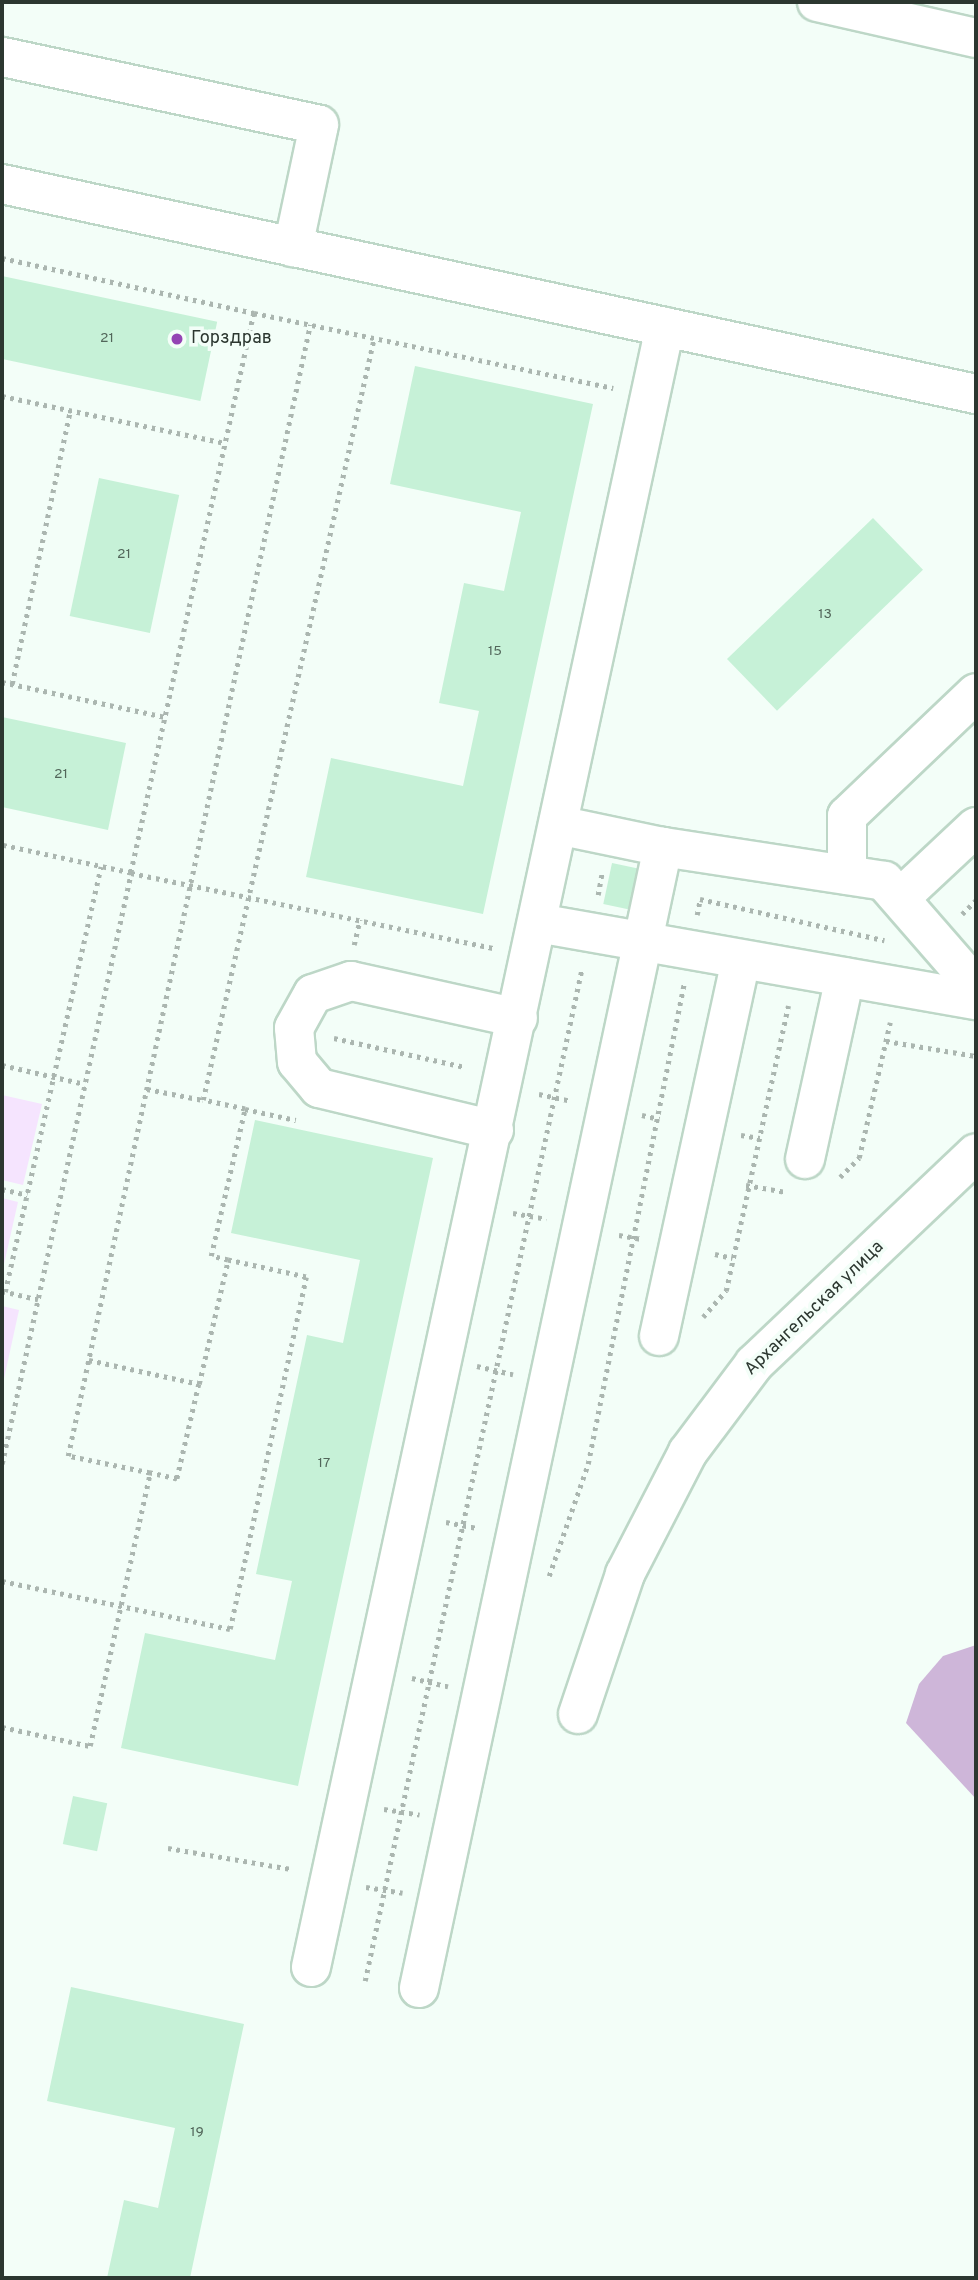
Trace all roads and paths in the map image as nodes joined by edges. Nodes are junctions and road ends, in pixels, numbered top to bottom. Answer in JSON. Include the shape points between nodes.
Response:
{"nodes":[{"id":1,"x":817,"y":2,"type":"edge"},
{"id":2,"x":976,"y":38,"type":"edge"},
{"id":3,"x":4,"y":57,"type":"dead end"},
{"id":4,"x":2,"y":184,"type":"edge"},
{"id":5,"x":293,"y":247,"type":"junction"},
{"id":6,"x":2,"y":258,"type":"edge"},
{"id":7,"x":310,"y":325,"type":"dead end"},
{"id":8,"x":665,"y":327,"type":"junction"},
{"id":9,"x":374,"y":338,"type":"dead end"},
{"id":10,"x":976,"y":394,"type":"edge"},
{"id":11,"x":2,"y":396,"type":"edge"},
{"id":12,"x":70,"y":411,"type":"junction"},
{"id":13,"x":225,"y":443,"type":"junction"},
{"id":14,"x":2,"y":682,"type":"edge"},
{"id":15,"x":12,"y":684,"type":"junction"},
{"id":16,"x":976,"y":693,"type":"edge"},
{"id":17,"x":165,"y":717,"type":"junction"},
{"id":18,"x":558,"y":825,"type":"junction"},
{"id":19,"x":976,"y":827,"type":"edge"},
{"id":20,"x":610,"y":836,"type":"junction"},
{"id":21,"x":2,"y":845,"type":"edge"},
{"id":22,"x":663,"y":847,"type":"junction"},
{"id":23,"x":102,"y":867,"type":"junction"},
{"id":24,"x":131,"y":873,"type":"junction"},
{"id":25,"x":847,"y":875,"type":"junction"},
{"id":26,"x":190,"y":886,"type":"junction"},
{"id":27,"x":248,"y":898,"type":"junction"},
{"id":28,"x":700,"y":898,"type":"dead end"},
{"id":29,"x":900,"y":898,"type":"junction"},
{"id":30,"x":538,"y":923,"type":"junction"},
{"id":31,"x":590,"y":934,"type":"junction"},
{"id":32,"x":642,"y":944,"type":"junction"},
{"id":33,"x":490,"y":947,"type":"dead end"},
{"id":34,"x":690,"y":952,"type":"junction"},
{"id":35,"x":741,"y":960,"type":"junction"},
{"id":36,"x":795,"y":969,"type":"junction"},
{"id":37,"x":845,"y":977,"type":"junction"},
{"id":38,"x":975,"y":986,"type":"edge"},
{"id":39,"x":518,"y":1018,"type":"junction"},
{"id":40,"x":334,"y":1038,"type":"dead end"},
{"id":41,"x":886,"y":1041,"type":"dead end"},
{"id":42,"x":976,"y":1056,"type":"edge"},
{"id":43,"x":2,"y":1065,"type":"edge"},
{"id":44,"x":465,"y":1067,"type":"dead end"},
{"id":45,"x":54,"y":1077,"type":"junction"},
{"id":46,"x":85,"y":1084,"type":"junction"},
{"id":47,"x":147,"y":1089,"type":"junction"},
{"id":48,"x":203,"y":1100,"type":"junction"},
{"id":49,"x":494,"y":1130,"type":"junction"},
{"id":50,"x":976,"y":1153,"type":"edge"},
{"id":51,"x":805,"y":1159,"type":"dead end"},
{"id":52,"x":2,"y":1189,"type":"edge"},
{"id":53,"x":27,"y":1195,"type":"junction"},
{"id":54,"x":228,"y":1260,"type":"junction"},
{"id":55,"x":3,"y":1292,"type":"edge"},
{"id":56,"x":38,"y":1299,"type":"junction"},
{"id":57,"x":614,"y":1327,"type":"junction"},
{"id":58,"x":659,"y":1336,"type":"junction"},
{"id":59,"x":444,"y":1359,"type":"junction"},
{"id":60,"x":89,"y":1360,"type":"junction"},
{"id":61,"x":496,"y":1370,"type":"junction"},
{"id":62,"x":548,"y":1381,"type":"junction"},
{"id":63,"x":199,"y":1384,"type":"junction"},
{"id":64,"x":601,"y":1392,"type":"junction"},
{"id":65,"x":2,"y":1464,"type":"edge"},
{"id":66,"x":150,"y":1473,"type":"junction"},
{"id":67,"x":410,"y":1516,"type":"junction"},
{"id":68,"x":463,"y":1525,"type":"junction"},
{"id":69,"x":516,"y":1535,"type":"junction"},
{"id":70,"x":562,"y":1543,"type":"junction"},
{"id":71,"x":2,"y":1581,"type":"edge"},
{"id":72,"x":544,"y":1588,"type":"dead end"},
{"id":73,"x":121,"y":1606,"type":"junction"},
{"id":74,"x":376,"y":1670,"type":"junction"},
{"id":75,"x":429,"y":1682,"type":"junction"},
{"id":76,"x":482,"y":1694,"type":"junction"},
{"id":77,"x":578,"y":1714,"type":"dead end"},
{"id":78,"x":2,"y":1727,"type":"edge"},
{"id":79,"x":347,"y":1803,"type":"junction"},
{"id":80,"x":401,"y":1812,"type":"junction"},
{"id":81,"x":454,"y":1821,"type":"junction"},
{"id":82,"x":290,"y":1873,"type":"dead end"},
{"id":83,"x":330,"y":1880,"type":"junction"},
{"id":84,"x":385,"y":1890,"type":"junction"},
{"id":85,"x":438,"y":1899,"type":"junction"},
{"id":86,"x":311,"y":1967,"type":"dead end"},
{"id":87,"x":365,"y":1980,"type":"dead end"},
{"id":88,"x":419,"y":1988,"type":"dead end"}],
"edges":[{"from":1,"to":2,"type":"street"},
{"from":3,"to":5,"type":"street","via":[[319,125]]},
{"from":4,"to":5,"type":"street"},
{"from":5,"to":8,"type":"street"},
{"from":6,"to":13,"type":"path","via":[[254,313]]},
{"from":7,"to":26,"type":"path"},
{"from":8,"to":10,"type":"street"},
{"from":8,"to":18,"type":"street"},
{"from":9,"to":27,"type":"path"},
{"from":11,"to":12,"type":"path"},
{"from":12,"to":13,"type":"path"},
{"from":12,"to":15,"type":"path"},
{"from":13,"to":17,"type":"path"},
{"from":14,"to":15,"type":"path"},
{"from":15,"to":17,"type":"path"},
{"from":16,"to":25,"type":"street","via":[[847,816]]},
{"from":17,"to":24,"type":"path"},
{"from":18,"to":20,"type":"street"},
{"from":18,"to":30,"type":"street"},
{"from":19,"to":29,"type":"street"},
{"from":20,"to":22,"type":"street"},
{"from":20,"to":31,"type":"path"},
{"from":21,"to":23,"type":"path"},
{"from":22,"to":25,"type":"street"},
{"from":22,"to":32,"type":"street"},
{"from":23,"to":24,"type":"path"},
{"from":23,"to":45,"type":"path"},
{"from":24,"to":26,"type":"path"},
{"from":24,"to":46,"type":"path"},
{"from":25,"to":29,"type":"street","via":[[884,881]]},
{"from":26,"to":27,"type":"path"},
{"from":26,"to":47,"type":"path"},
{"from":27,"to":33,"type":"path"},
{"from":27,"to":48,"type":"path"},
{"from":28,"to":34,"type":"path"},
{"from":29,"to":38,"type":"street"},
{"from":30,"to":31,"type":"street"},
{"from":30,"to":39,"type":"street"},
{"from":31,"to":32,"type":"street"},
{"from":31,"to":61,"type":"path"},
{"from":32,"to":34,"type":"street"},
{"from":32,"to":62,"type":"street"},
{"from":34,"to":35,"type":"street"},
{"from":34,"to":57,"type":"path"},
{"from":35,"to":36,"type":"street"},
{"from":35,"to":58,"type":"street"},
{"from":36,"to":37,"type":"street"},
{"from":36,"to":58,"type":"path","via":[[726,1291],[678,1339]]},
{"from":37,"to":38,"type":"street"},
{"from":37,"to":51,"type":"street"},
{"from":39,"to":49,"type":"street"},
{"from":39,"to":49,"type":"street","via":[[351,981],[313,994],[293,1028],[297,1062],[319,1088]]},
{"from":40,"to":44,"type":"path"},
{"from":41,"to":42,"type":"path"},
{"from":43,"to":45,"type":"path"},
{"from":45,"to":46,"type":"path"},
{"from":45,"to":53,"type":"path"},
{"from":46,"to":56,"type":"path"},
{"from":47,"to":48,"type":"path"},
{"from":47,"to":60,"type":"path"},
{"from":48,"to":54,"type":"path","via":[[245,1109],[211,1256]]},
{"from":49,"to":59,"type":"street"},
{"from":50,"to":77,"type":"street","name":"Архангельская улица","via":[[754,1364],[688,1451],[625,1574]]},
{"from":52,"to":53,"type":"path"},
{"from":53,"to":55,"type":"path"},
{"from":54,"to":63,"type":"path"},
{"from":54,"to":73,"type":"path","via":[[306,1277],[230,1629]]},
{"from":55,"to":56,"type":"path"},
{"from":56,"to":65,"type":"path"},
{"from":57,"to":58,"type":"path"},
{"from":57,"to":64,"type":"path"},
{"from":59,"to":61,"type":"path"},
{"from":59,"to":67,"type":"street"},
{"from":60,"to":63,"type":"path"},
{"from":60,"to":66,"type":"path","via":[[68,1456]]},
{"from":61,"to":62,"type":"path"},
{"from":61,"to":68,"type":"path"},
{"from":62,"to":64,"type":"path"},
{"from":62,"to":69,"type":"street"},
{"from":63,"to":66,"type":"path","via":[[177,1479]]},
{"from":64,"to":70,"type":"path","via":[[588,1464]]},
{"from":66,"to":73,"type":"path"},
{"from":67,"to":68,"type":"path"},
{"from":67,"to":74,"type":"street"},
{"from":68,"to":69,"type":"path"},
{"from":68,"to":75,"type":"path"},
{"from":69,"to":70,"type":"path"},
{"from":69,"to":76,"type":"street"},
{"from":70,"to":72,"type":"path"},
{"from":71,"to":73,"type":"path"},
{"from":73,"to":78,"type":"path","via":[[90,1746]]},
{"from":74,"to":75,"type":"path"},
{"from":74,"to":79,"type":"street"},
{"from":75,"to":76,"type":"path"},
{"from":75,"to":80,"type":"path"},
{"from":76,"to":81,"type":"street"},
{"from":79,"to":80,"type":"path"},
{"from":79,"to":83,"type":"street"},
{"from":80,"to":81,"type":"path"},
{"from":80,"to":84,"type":"path"},
{"from":81,"to":85,"type":"street"},
{"from":82,"to":83,"type":"path"},
{"from":83,"to":84,"type":"path"},
{"from":83,"to":86,"type":"street"},
{"from":84,"to":85,"type":"path"},
{"from":84,"to":87,"type":"path"},
{"from":85,"to":88,"type":"street"}]}
